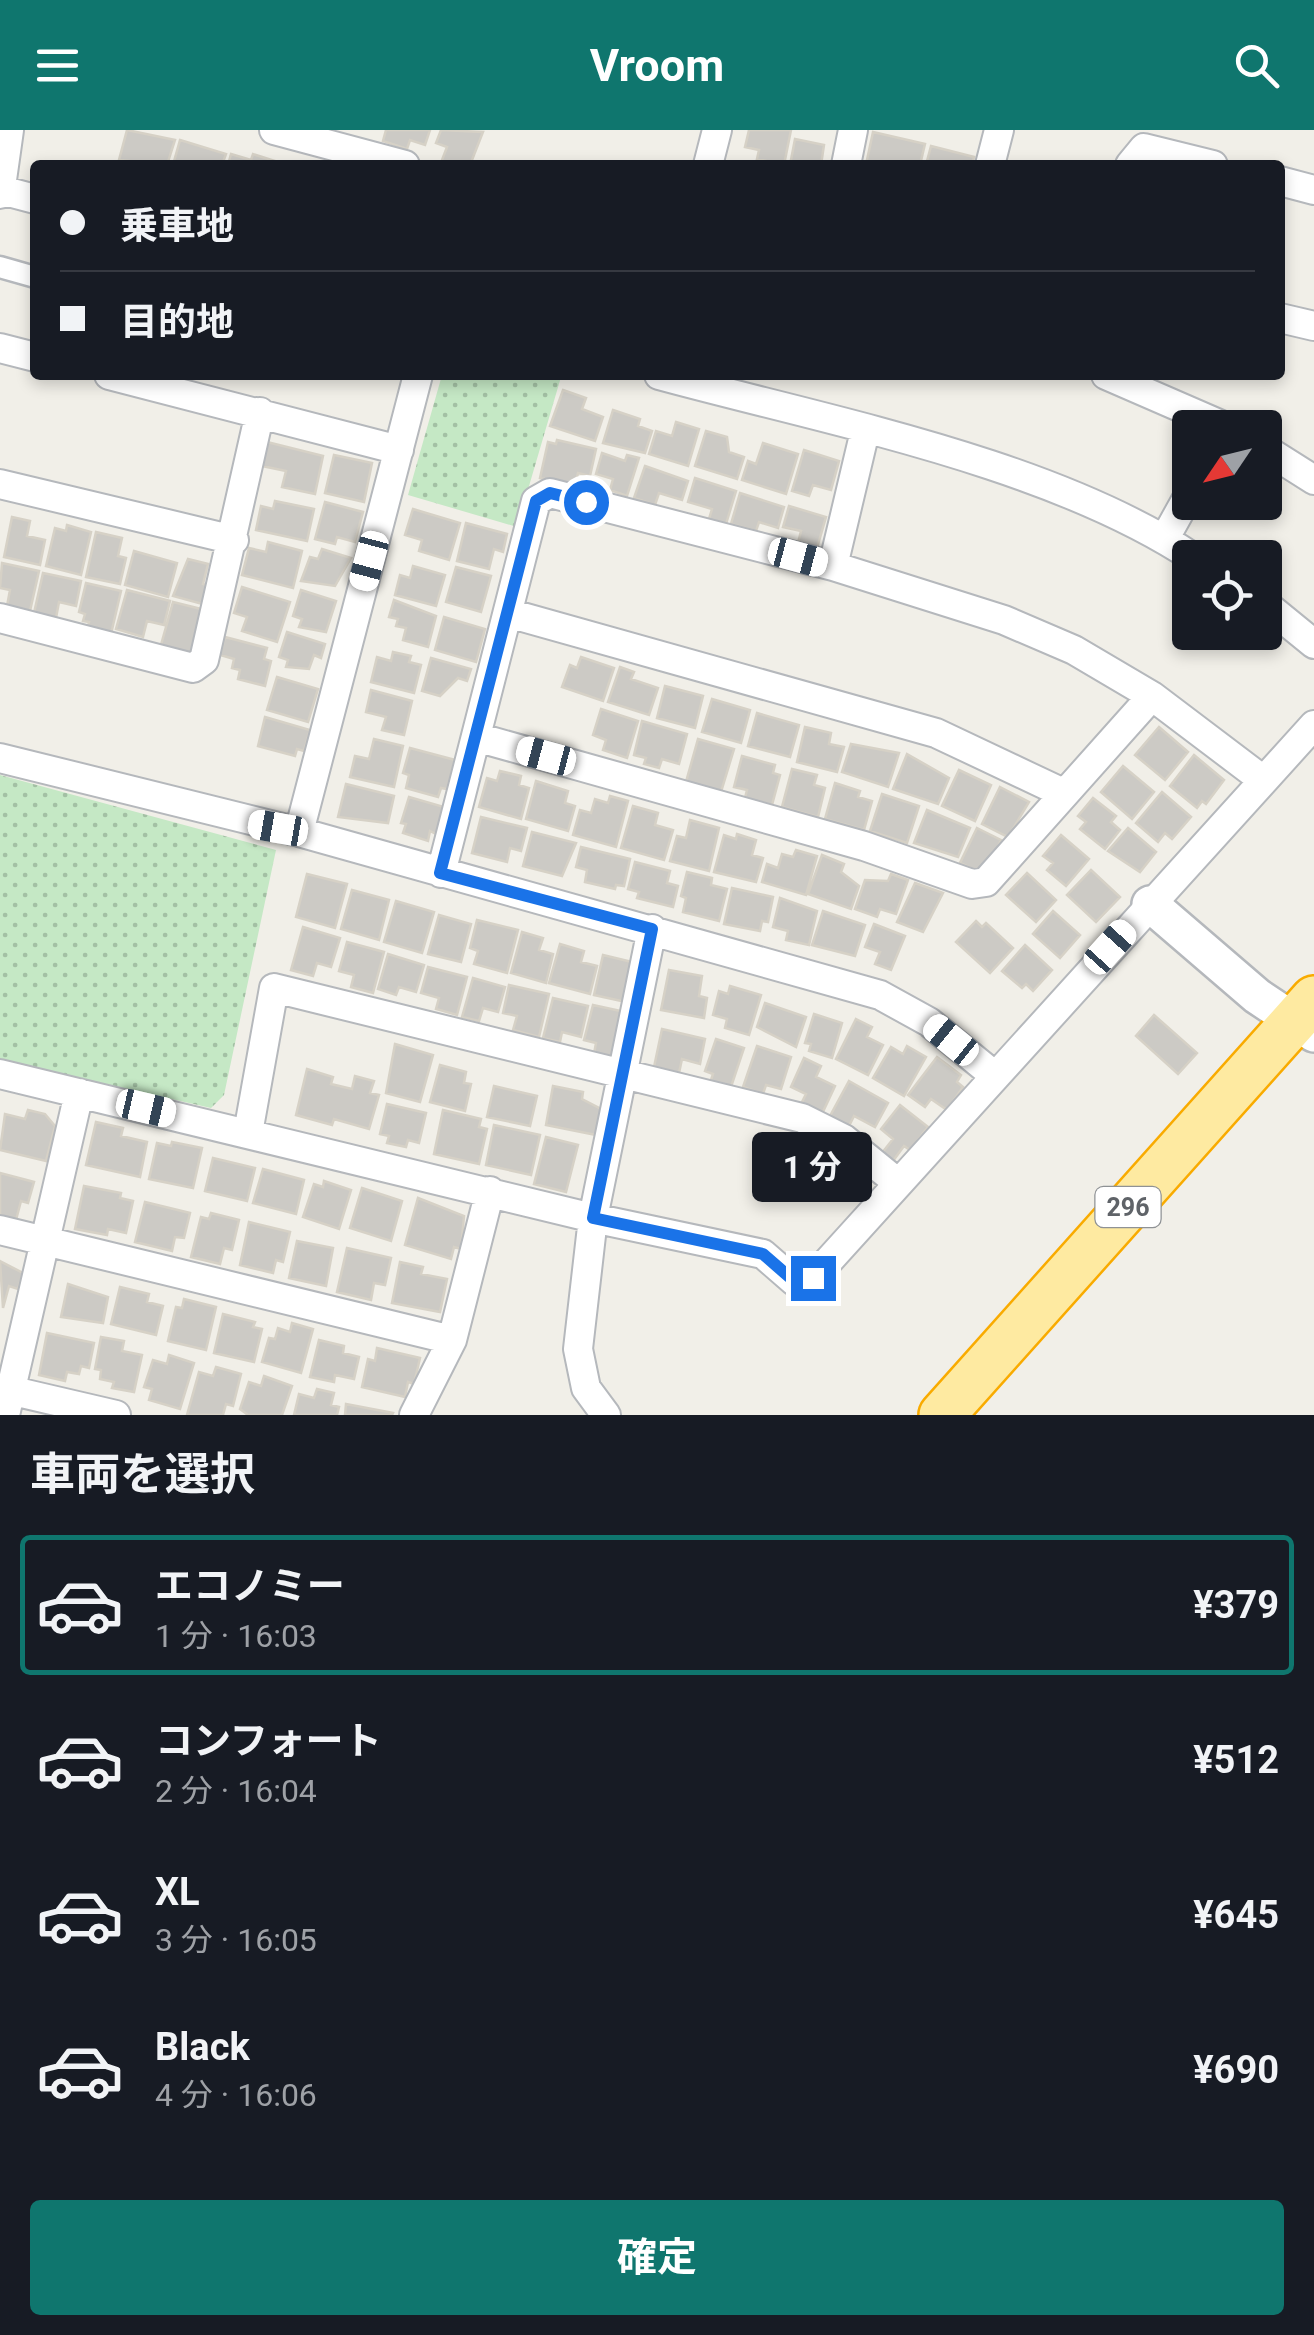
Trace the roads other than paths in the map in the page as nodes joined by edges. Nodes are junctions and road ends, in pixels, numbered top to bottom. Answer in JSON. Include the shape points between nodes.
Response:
{"nodes":[{"id":1,"x":9,"y":130,"type":"edge"},
{"id":2,"x":274,"y":130,"type":"edge"},
{"id":3,"x":717,"y":130,"type":"edge"},
{"id":4,"x":853,"y":130,"type":"edge"},
{"id":5,"x":999,"y":130,"type":"edge"},
{"id":6,"x":336,"y":156,"type":"edge"},
{"id":7,"x":367,"y":160,"type":"edge"},
{"id":8,"x":709,"y":160,"type":"edge"},
{"id":9,"x":847,"y":160,"type":"edge"},
{"id":10,"x":991,"y":160,"type":"edge"},
{"id":11,"x":1134,"y":160,"type":"edge"},
{"id":12,"x":1193,"y":160,"type":"edge"},
{"id":13,"x":1285,"y":182,"type":"edge"},
{"id":14,"x":1314,"y":190,"type":"edge"},
{"id":15,"x":0,"y":192,"type":"edge"},
{"id":16,"x":30,"y":198,"type":"edge"},
{"id":17,"x":0,"y":268,"type":"edge"},
{"id":18,"x":30,"y":275,"type":"edge"},
{"id":19,"x":1285,"y":319,"type":"edge"},
{"id":20,"x":1314,"y":326,"type":"edge"},
{"id":21,"x":0,"y":348,"type":"edge"},
{"id":22,"x":30,"y":356,"type":"edge"},
{"id":23,"x":129,"y":380,"type":"edge"},
{"id":24,"x":414,"y":380,"type":"edge"},
{"id":25,"x":677,"y":380,"type":"edge"},
{"id":26,"x":1118,"y":380,"type":"edge"},
{"id":27,"x":1187,"y":410,"type":"edge"},
{"id":28,"x":260,"y":412,"type":"junction"},
{"id":29,"x":865,"y":431,"type":"junction"},
{"id":30,"x":399,"y":450,"type":"junction"},
{"id":31,"x":1282,"y":460,"type":"edge"},
{"id":32,"x":1314,"y":480,"type":"edge"},
{"id":33,"x":0,"y":484,"type":"edge"},
{"id":34,"x":1175,"y":520,"type":"edge"},
{"id":35,"x":1165,"y":538,"type":"junction"},
{"id":36,"x":234,"y":540,"type":"junction"},
{"id":37,"x":1172,"y":543,"type":"edge"},
{"id":38,"x":833,"y":566,"type":"junction"},
{"id":39,"x":508,"y":612,"type":"junction"},
{"id":40,"x":0,"y":618,"type":"edge"},
{"id":41,"x":1282,"y":618,"type":"edge"},
{"id":42,"x":1314,"y":644,"type":"edge"},
{"id":43,"x":1152,"y":696,"type":"junction"},
{"id":44,"x":1314,"y":726,"type":"edge"},
{"id":45,"x":476,"y":737,"type":"junction"},
{"id":46,"x":0,"y":758,"type":"edge"},
{"id":47,"x":1264,"y":780,"type":"junction"},
{"id":48,"x":1063,"y":794,"type":"junction"},
{"id":49,"x":299,"y":832,"type":"junction"},
{"id":50,"x":440,"y":873,"type":"junction"},
{"id":51,"x":1150,"y":904,"type":"junction"},
{"id":52,"x":652,"y":929,"type":"junction"},
{"id":53,"x":1307,"y":1018,"type":"edge"},
{"id":54,"x":0,"y":1074,"type":"edge"},
{"id":55,"x":622,"y":1076,"type":"junction"},
{"id":56,"x":995,"y":1076,"type":"junction"},
{"id":57,"x":78,"y":1092,"type":"junction"},
{"id":58,"x":248,"y":1132,"type":"junction"},
{"id":59,"x":898,"y":1184,"type":"junction"},
{"id":60,"x":490,"y":1191,"type":"junction"},
{"id":61,"x":593,"y":1218,"type":"junction"},
{"id":62,"x":0,"y":1230,"type":"edge"},
{"id":63,"x":44,"y":1241,"type":"junction"},
{"id":64,"x":452,"y":1340,"type":"junction"},
{"id":65,"x":5,"y":1398,"type":"edge"},
{"id":66,"x":116,"y":1415,"type":"edge"},
{"id":67,"x":414,"y":1415,"type":"edge"},
{"id":68,"x":606,"y":1415,"type":"edge"},
{"id":69,"x":942,"y":1415,"type":"edge"}],
"edges":[{"from":1,"to":15,"type":"street"},
{"from":2,"to":6,"type":"street"},
{"from":3,"to":8,"type":"street"},
{"from":4,"to":9,"type":"street"},
{"from":5,"to":10,"type":"street"},
{"from":6,"to":7,"type":"street"},
{"from":11,"to":12,"type":"street","via":[[1144,148]]},
{"from":13,"to":14,"type":"street"},
{"from":15,"to":16,"type":"street"},
{"from":17,"to":18,"type":"street"},
{"from":19,"to":20,"type":"street"},
{"from":21,"to":22,"type":"street"},
{"from":23,"to":28,"type":"street"},
{"from":24,"to":30,"type":"street"},
{"from":25,"to":29,"type":"street"},
{"from":26,"to":27,"type":"street"},
{"from":28,"to":30,"type":"street"},
{"from":28,"to":36,"type":"street"},
{"from":29,"to":35,"type":"street","via":[[1027,477]]},
{"from":29,"to":38,"type":"street"},
{"from":30,"to":49,"type":"street"},
{"from":31,"to":32,"type":"street"},
{"from":33,"to":36,"type":"street"},
{"from":34,"to":35,"type":"street"},
{"from":35,"to":37,"type":"street"},
{"from":36,"to":40,"type":"street","via":[[204,660],[192,668]]},
{"from":38,"to":39,"type":"street","via":[[550,493],[536,501]]},
{"from":38,"to":43,"type":"street","via":[[1004,620],[1074,650]]},
{"from":39,"to":45,"type":"street"},
{"from":39,"to":48,"type":"street","via":[[936,733]]},
{"from":41,"to":42,"type":"street"},
{"from":43,"to":47,"type":"street"},
{"from":43,"to":48,"type":"street"},
{"from":44,"to":47,"type":"street"},
{"from":45,"to":48,"type":"street","via":[[864,846],[972,884],[986,882]]},
{"from":45,"to":50,"type":"street"},
{"from":46,"to":49,"type":"street"},
{"from":47,"to":51,"type":"street"},
{"from":49,"to":50,"type":"street"},
{"from":50,"to":52,"type":"street"},
{"from":51,"to":53,"type":"street"},
{"from":51,"to":56,"type":"street"},
{"from":52,"to":55,"type":"street"},
{"from":52,"to":56,"type":"street","via":[[880,995],[929,1022]]},
{"from":53,"to":69,"type":"highway","number":"296"},
{"from":54,"to":57,"type":"street"},
{"from":55,"to":58,"type":"street","via":[[274,988]]},
{"from":55,"to":59,"type":"street","via":[[802,1118],[844,1139]]},
{"from":55,"to":61,"type":"street"},
{"from":56,"to":59,"type":"street"},
{"from":57,"to":58,"type":"street"},
{"from":57,"to":63,"type":"street"},
{"from":58,"to":60,"type":"street"},
{"from":59,"to":61,"type":"street","via":[[813,1278],[794,1281],[763,1254]]},
{"from":60,"to":61,"type":"street"},
{"from":60,"to":64,"type":"street"},
{"from":61,"to":68,"type":"street","via":[[580,1372]]},
{"from":62,"to":63,"type":"street"},
{"from":63,"to":64,"type":"street"},
{"from":63,"to":65,"type":"street"},
{"from":64,"to":67,"type":"street"},
{"from":65,"to":66,"type":"street"}]}
